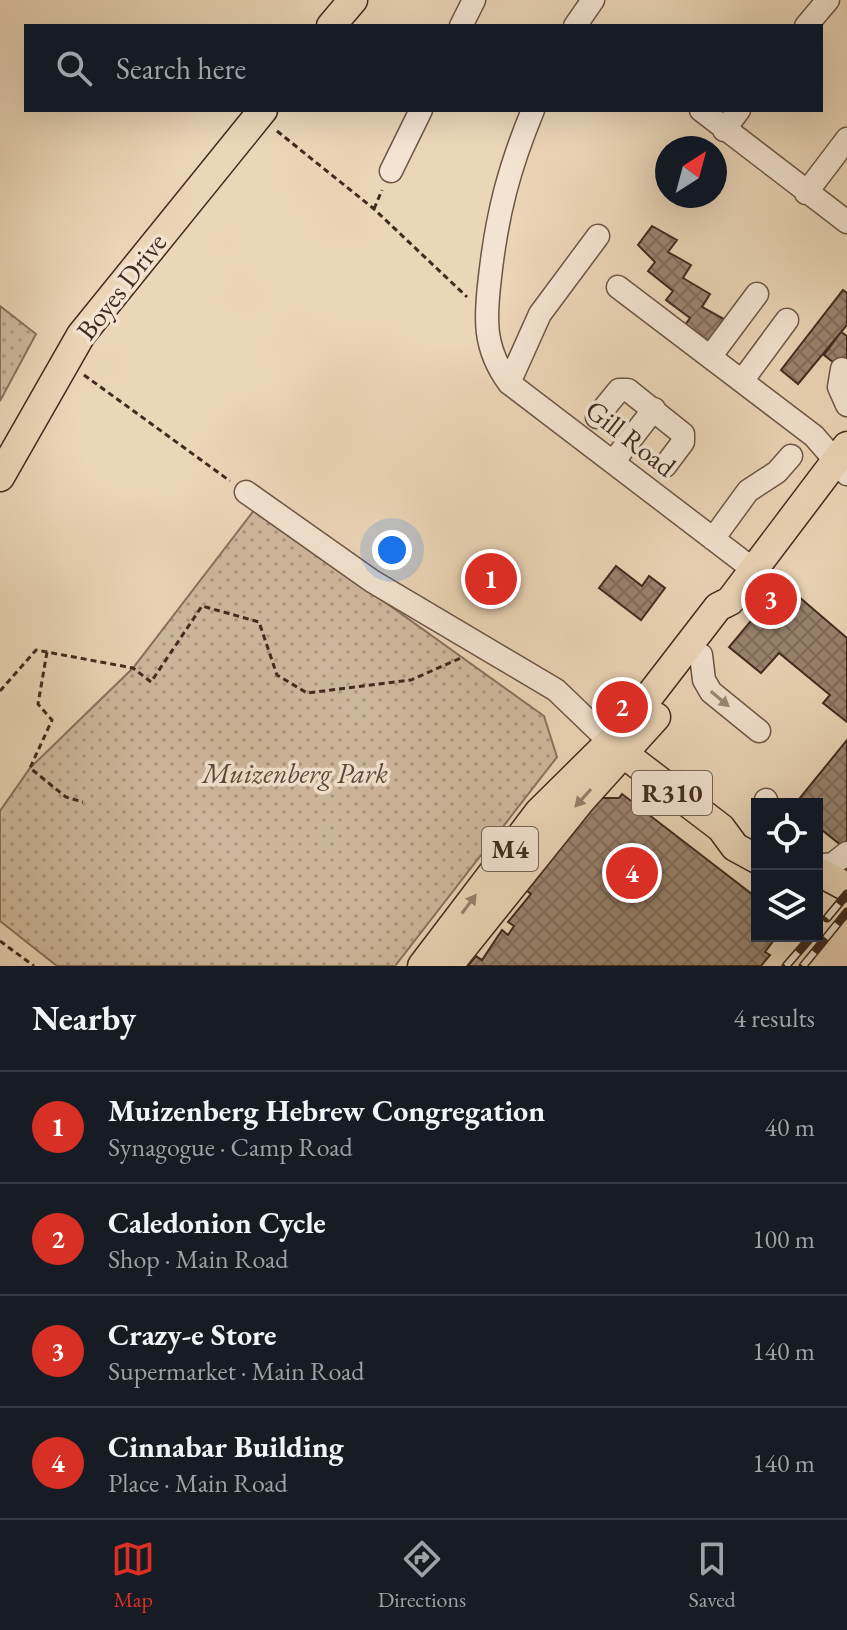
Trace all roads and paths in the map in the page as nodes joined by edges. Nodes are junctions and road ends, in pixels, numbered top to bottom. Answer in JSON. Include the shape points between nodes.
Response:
{"nodes":[{"id":1,"x":353,"y":0,"type":"edge"},
{"id":2,"x":474,"y":0,"type":"edge"},
{"id":3,"x":828,"y":0,"type":"edge"},
{"id":4,"x":587,"y":2,"type":"edge"},
{"id":5,"x":333,"y":24,"type":"edge"},
{"id":6,"x":462,"y":24,"type":"edge"},
{"id":7,"x":576,"y":24,"type":"edge"},
{"id":8,"x":808,"y":24,"type":"edge"},
{"id":9,"x":420,"y":112,"type":"edge"},
{"id":10,"x":532,"y":112,"type":"edge"},
{"id":11,"x":703,"y":112,"type":"edge"},
{"id":12,"x":738,"y":112,"type":"edge"},
{"id":13,"x":266,"y":117,"type":"edge"},
{"id":14,"x":724,"y":130,"type":"junction"},
{"id":15,"x":847,"y":139,"type":"edge"},
{"id":16,"x":391,"y":171,"type":"dead end"},
{"id":17,"x":806,"y":193,"type":"junction"},
{"id":18,"x":847,"y":222,"type":"edge"},
{"id":19,"x":598,"y":236,"type":"dead end"},
{"id":20,"x":618,"y":287,"type":"dead end"},
{"id":21,"x":463,"y":293,"type":"dead end"},
{"id":22,"x":757,"y":294,"type":"dead end"},
{"id":23,"x":787,"y":320,"type":"dead end"},
{"id":24,"x":710,"y":357,"type":"junction"},
{"id":25,"x":73,"y":368,"type":"dead end"},
{"id":26,"x":842,"y":369,"type":"dead end"},
{"id":27,"x":742,"y":381,"type":"junction"},
{"id":28,"x":509,"y":383,"type":"junction"},
{"id":29,"x":847,"y":405,"type":"edge"},
{"id":30,"x":654,"y":409,"type":"junction"},
{"id":31,"x":597,"y":417,"type":"dead end"},
{"id":32,"x":791,"y":456,"type":"dead end"},
{"id":33,"x":843,"y":461,"type":"edge"},
{"id":34,"x":613,"y":462,"type":"junction"},
{"id":35,"x":665,"y":466,"type":"dead end"},
{"id":36,"x":0,"y":477,"type":"edge"},
{"id":37,"x":246,"y":492,"type":"joint"},
{"id":38,"x":713,"y":539,"type":"junction"},
{"id":39,"x":754,"y":570,"type":"junction"},
{"id":40,"x":730,"y":601,"type":"junction"},
{"id":41,"x":47,"y":652,"type":"junction"},
{"id":42,"x":474,"y":652,"type":"dead end"},
{"id":43,"x":701,"y":655,"type":"junction"},
{"id":44,"x":0,"y":691,"type":"edge"},
{"id":45,"x":759,"y":731,"type":"dead end"},
{"id":46,"x":616,"y":748,"type":"junction"},
{"id":47,"x":83,"y":802,"type":"dead end"},
{"id":48,"x":721,"y":828,"type":"junction"},
{"id":49,"x":751,"y":839,"type":"edge"},
{"id":50,"x":847,"y":853,"type":"edge"},
{"id":51,"x":751,"y":856,"type":"edge"},
{"id":52,"x":823,"y":866,"type":"edge"},
{"id":53,"x":820,"y":870,"type":"edge"},
{"id":54,"x":847,"y":887,"type":"edge"},
{"id":55,"x":823,"y":893,"type":"edge"},
{"id":56,"x":847,"y":905,"type":"edge"},
{"id":57,"x":0,"y":941,"type":"edge"},
{"id":58,"x":34,"y":966,"type":"edge"},
{"id":59,"x":422,"y":966,"type":"edge"},
{"id":60,"x":448,"y":966,"type":"edge"}],
"edges":[{"from":1,"to":5,"type":"main road"},
{"from":2,"to":6,"type":"street"},
{"from":3,"to":8,"type":"street"},
{"from":4,"to":7,"type":"street"},
{"from":9,"to":16,"type":"street"},
{"from":10,"to":28,"type":"street","name":"Gill Road","via":[[498,210],[485,311],[488,342]]},
{"from":11,"to":14,"type":"street"},
{"from":12,"to":14,"type":"street"},
{"from":13,"to":21,"type":"path"},
{"from":13,"to":36,"type":"main road","name":"Boyes Drive","via":[[81,335]]},
{"from":14,"to":17,"type":"street"},
{"from":15,"to":17,"type":"street"},
{"from":17,"to":18,"type":"street"},
{"from":19,"to":28,"type":"street","via":[[552,295]]},
{"from":20,"to":24,"type":"street"},
{"from":22,"to":24,"type":"street"},
{"from":23,"to":27,"type":"street"},
{"from":24,"to":27,"type":"street"},
{"from":25,"to":37,"type":"path"},
{"from":26,"to":29,"type":"street","via":[[839,387]]},
{"from":27,"to":33,"type":"street"},
{"from":28,"to":34,"type":"street","name":"Gill Road"},
{"from":30,"to":31,"type":"street","via":[[622,389]]},
{"from":30,"to":34,"type":"street"},
{"from":30,"to":35,"type":"street","via":[[684,436]]},
{"from":32,"to":38,"type":"street","via":[[748,491]]},
{"from":33,"to":39,"type":"main road","number":"M4"},
{"from":34,"to":38,"type":"street","name":"Gill Road"},
{"from":37,"to":46,"type":"street","via":[[372,581],[556,690]]},
{"from":38,"to":39,"type":"street","name":"Gill Road"},
{"from":39,"to":40,"type":"main road","number":"M4"},
{"from":40,"to":43,"type":"main road","number":"M4","via":[[730,615]]},
{"from":40,"to":46,"type":"main road","number":"M4","via":[[718,607],[627,725]]},
{"from":41,"to":42,"type":"path","via":[[133,668],[151,682],[202,606],[259,622],[277,675],[307,693],[411,680]]},
{"from":41,"to":44,"type":"path","via":[[36,650]]},
{"from":41,"to":47,"type":"path","via":[[38,704],[52,720],[30,768],[66,797]]},
{"from":43,"to":45,"type":"street","one_way":true,"via":[[711,692]]},
{"from":43,"to":46,"type":"main road","number":"M4"},
{"from":46,"to":48,"type":"main road","number":"R310"},
{"from":59,"to":46,"type":"main road","number":"M4","one_way":true,"via":[[539,812]]},
{"from":46,"to":60,"type":"main road","number":"M4","one_way":true},
{"from":48,"to":49,"type":"main road","number":"R310"},
{"from":48,"to":51,"type":"main road","number":"R310","via":[[735,847]]},
{"from":50,"to":52,"type":"street"},
{"from":53,"to":54,"type":"main road"},
{"from":55,"to":56,"type":"main road"},
{"from":57,"to":58,"type":"path"}]}
